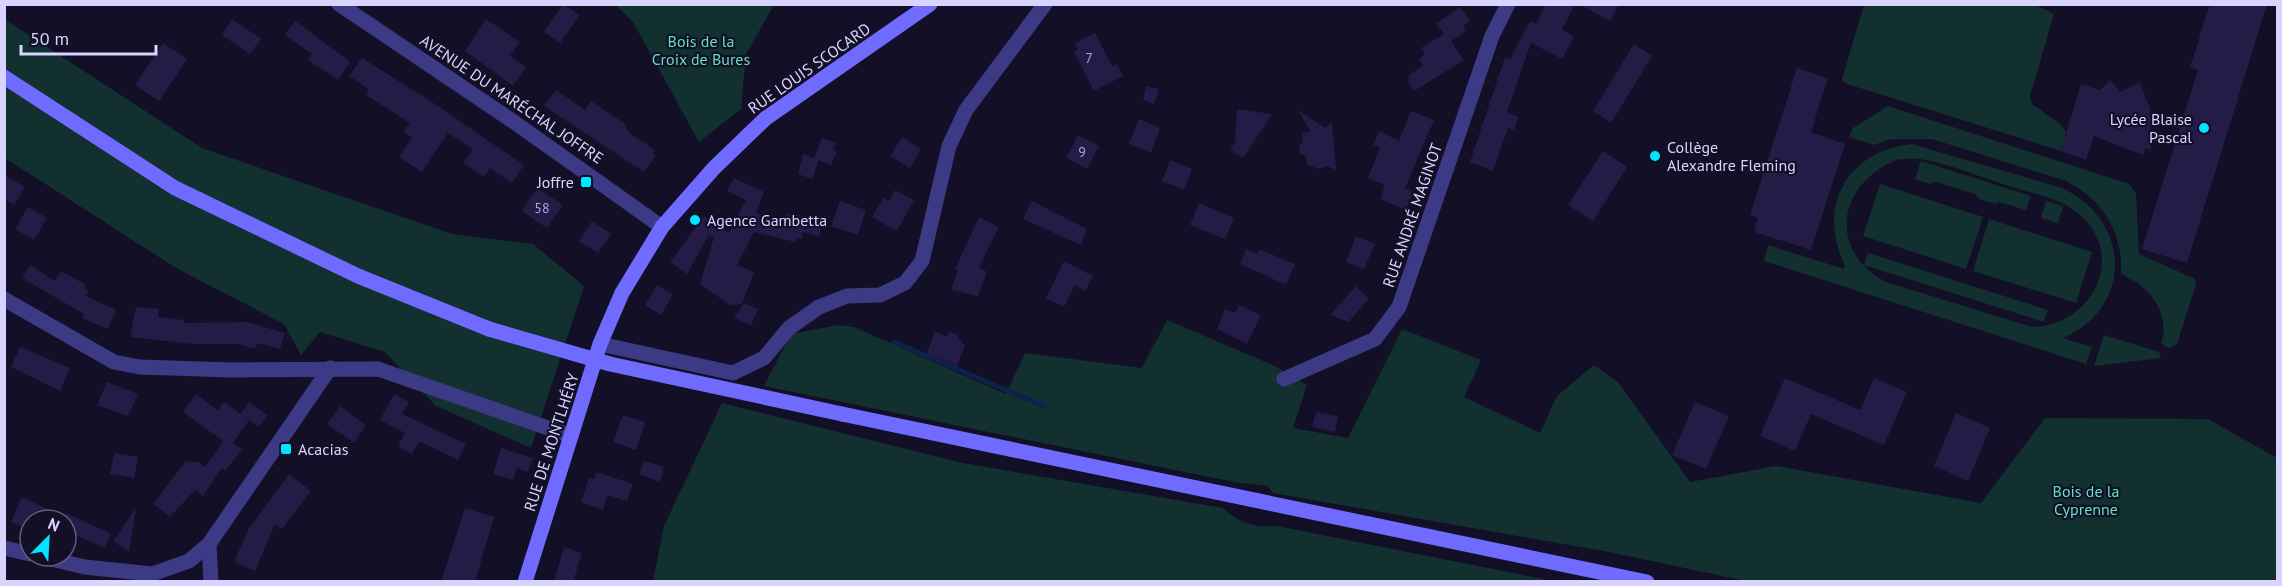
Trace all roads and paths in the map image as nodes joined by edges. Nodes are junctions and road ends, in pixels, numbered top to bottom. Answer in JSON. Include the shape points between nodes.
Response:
{"nodes":[{"id":1,"x":339,"y":4,"type":"edge"},
{"id":2,"x":930,"y":4,"type":"edge"},
{"id":3,"x":1045,"y":4,"type":"edge"},
{"id":4,"x":1508,"y":4,"type":"edge"},
{"id":5,"x":4,"y":77,"type":"edge"},
{"id":6,"x":662,"y":227,"type":"junction"},
{"id":7,"x":4,"y":299,"type":"edge"},
{"id":8,"x":613,"y":315,"type":"joint"},
{"id":9,"x":600,"y":344,"type":"junction"},
{"id":10,"x":330,"y":368,"type":"junction"},
{"id":11,"x":1284,"y":379,"type":"dead end"},
{"id":12,"x":571,"y":436,"type":"junction"},
{"id":13,"x":209,"y":544,"type":"junction"},
{"id":14,"x":78,"y":565,"type":"edge"},
{"id":15,"x":211,"y":582,"type":"edge"},
{"id":16,"x":525,"y":582,"type":"edge"},
{"id":17,"x":1647,"y":582,"type":"edge"}],
"edges":[{"from":1,"to":6,"type":"street","name":"AVENUE DU MARÉCHAL JOFFRE"},
{"from":2,"to":6,"type":"main road","name":"RUE LOUIS SCOCARD","via":[[766,118],[714,168]]},
{"from":3,"to":9,"type":"street","via":[[966,110],[950,146],[922,261],[905,283],[880,295],[847,296],[819,307],[789,328],[764,358],[733,373]]},
{"from":4,"to":11,"type":"street","name":"RUE ANDRÉ MAGINOT","via":[[1492,36],[1399,307],[1375,339]]},
{"from":5,"to":17,"type":"main road","bridge":true,"via":[[175,188],[358,276],[489,329],[610,364]]},
{"from":6,"to":8,"type":"main road","name":"RUE LOUIS SCOCARD"},
{"from":7,"to":10,"type":"street","via":[[114,362],[232,370]]},
{"from":8,"to":9,"type":"main road","name":"RUE DE MONTLHÉRY"},
{"from":9,"to":12,"type":"main road","name":"RUE DE MONTLHÉRY"},
{"from":10,"to":12,"type":"street","via":[[378,369]]},
{"from":10,"to":13,"type":"street"},
{"from":12,"to":16,"type":"main road","name":"RUE DE MONTLHÉRY"},
{"from":13,"to":14,"type":"street","via":[[189,561],[152,574]]},
{"from":13,"to":15,"type":"street"}]}
